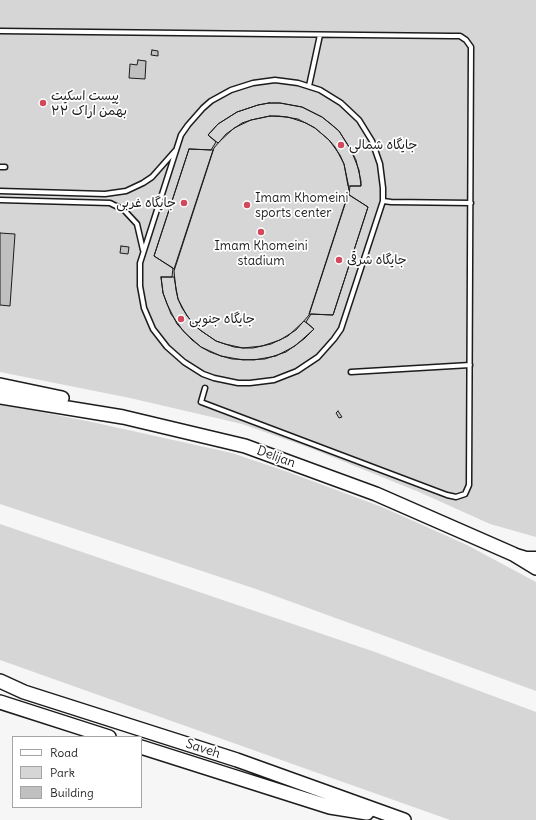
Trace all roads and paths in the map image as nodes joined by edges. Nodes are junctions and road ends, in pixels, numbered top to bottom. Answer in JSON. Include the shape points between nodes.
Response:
{"nodes":[{"id":1,"x":0,"y":31,"type":"edge"},
{"id":2,"x":320,"y":34,"type":"junction"},
{"id":3,"x":308,"y":86,"type":"junction"},
{"id":4,"x":176,"y":150,"type":"junction"},
{"id":5,"x":0,"y":167,"type":"edge"},
{"id":6,"x":5,"y":167,"type":"dead end"},
{"id":7,"x":0,"y":191,"type":"edge"},
{"id":8,"x":0,"y":200,"type":"edge"},
{"id":9,"x":382,"y":201,"type":"junction"},
{"id":10,"x":471,"y":203,"type":"junction"},
{"id":11,"x":143,"y":252,"type":"junction"},
{"id":12,"x":470,"y":365,"type":"junction"},
{"id":13,"x":351,"y":372,"type":"dead end"},
{"id":14,"x":0,"y":385,"type":"edge"},
{"id":15,"x":205,"y":388,"type":"dead end"},
{"id":16,"x":0,"y":397,"type":"edge"},
{"id":17,"x":122,"y":417,"type":"junction"},
{"id":18,"x":513,"y":554,"type":"junction"},
{"id":19,"x":536,"y":558,"type":"edge"},
{"id":20,"x":536,"y":568,"type":"edge"},
{"id":21,"x":0,"y":681,"type":"edge"},
{"id":22,"x":0,"y":685,"type":"edge"},
{"id":23,"x":24,"y":692,"type":"junction"},
{"id":24,"x":0,"y":702,"type":"edge"},
{"id":25,"x":106,"y":736,"type":"edge"},
{"id":26,"x":142,"y":747,"type":"edge"},
{"id":27,"x":399,"y":818,"type":"edge"}],
"edges":[{"from":1,"to":2,"type":"lane"},
{"from":2,"to":3,"type":"lane"},
{"from":2,"to":10,"type":"lane","via":[[460,36],[466,40],[471,47],[472,57]]},
{"from":3,"to":4,"type":"lane","via":[[286,81],[264,81],[231,90],[211,101],[195,116],[181,135]]},
{"from":3,"to":9,"type":"lane","via":[[341,103],[366,130],[380,164]]},
{"from":4,"to":7,"type":"lane","via":[[152,177],[126,191],[105,194]]},
{"from":4,"to":11,"type":"lane"},
{"from":5,"to":6,"type":"lane"},
{"from":8,"to":11,"type":"lane","via":[[110,203],[124,210],[137,224]]},
{"from":9,"to":10,"type":"lane"},
{"from":9,"to":11,"type":"lane","via":[[341,329],[326,349],[308,365],[274,380],[250,383],[226,381],[203,374],[175,355],[153,329],[144,308],[139,274]]},
{"from":10,"to":12,"type":"lane"},
{"from":12,"to":13,"type":"lane"},
{"from":12,"to":15,"type":"lane","via":[[469,485],[465,494],[456,497],[201,402]]},
{"from":14,"to":17,"type":"main road","via":[[78,402]]},
{"from":16,"to":17,"type":"main road","name":"Delijan"},
{"from":17,"to":18,"type":"main road","name":"Delijan","via":[[245,446],[376,494]]},
{"from":18,"to":19,"type":"main road"},
{"from":18,"to":20,"type":"main road","name":"Delijan"},
{"from":21,"to":23,"type":"main road","name":"Saveh"},
{"from":22,"to":23,"type":"main road"},
{"from":23,"to":27,"type":"main road","name":"Saveh","via":[[237,760]]},
{"from":24,"to":25,"type":"main road"},
{"from":26,"to":27,"type":"main road","via":[[330,807]]}]}
